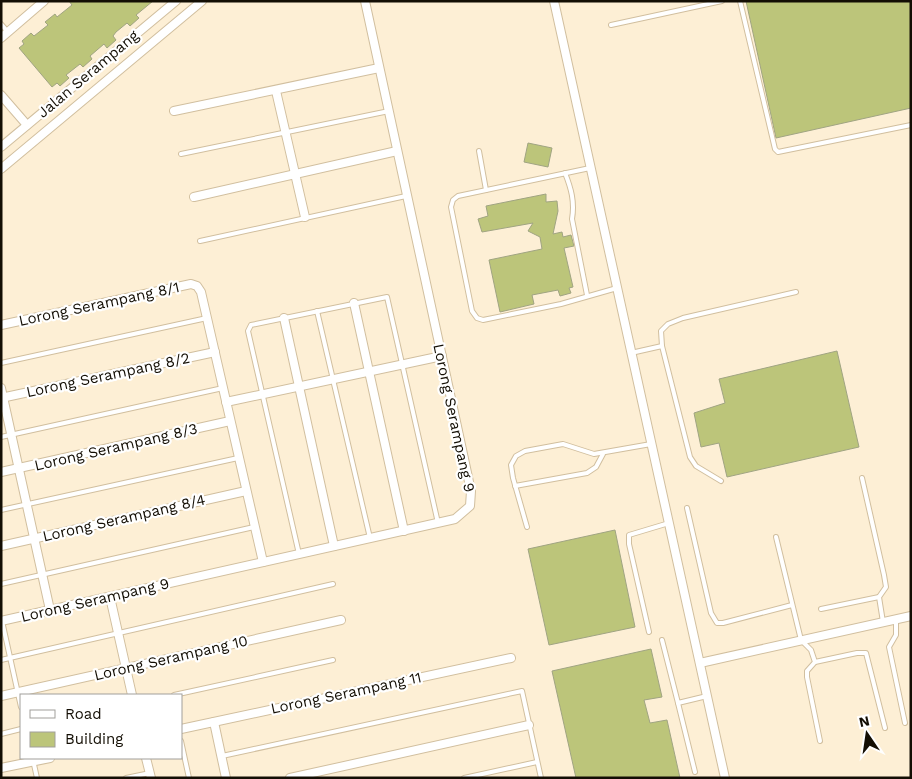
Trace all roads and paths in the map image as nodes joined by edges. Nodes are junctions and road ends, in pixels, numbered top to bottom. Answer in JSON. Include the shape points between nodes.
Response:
{"nodes":[{"id":1,"x":176,"y":1,"type":"edge"},
{"id":2,"x":202,"y":1,"type":"edge"},
{"id":3,"x":365,"y":1,"type":"edge"},
{"id":4,"x":554,"y":1,"type":"edge"},
{"id":5,"x":722,"y":1,"type":"edge"},
{"id":6,"x":740,"y":1,"type":"edge"},
{"id":7,"x":43,"y":2,"type":"edge"},
{"id":8,"x":1,"y":24,"type":"edge"},
{"id":9,"x":611,"y":25,"type":"dead end"},
{"id":10,"x":5,"y":35,"type":"edge"},
{"id":11,"x":379,"y":68,"type":"junction"},
{"id":12,"x":276,"y":91,"type":"junction"},
{"id":13,"x":1,"y":95,"type":"edge"},
{"id":14,"x":174,"y":111,"type":"dead end"},
{"id":15,"x":389,"y":111,"type":"junction"},
{"id":16,"x":27,"y":125,"type":"junction"},
{"id":17,"x":911,"y":125,"type":"edge"},
{"id":18,"x":284,"y":133,"type":"junction"},
{"id":19,"x":1,"y":147,"type":"edge"},
{"id":20,"x":397,"y":151,"type":"junction"},
{"id":21,"x":479,"y":151,"type":"dead end"},
{"id":22,"x":181,"y":154,"type":"dead end"},
{"id":23,"x":590,"y":168,"type":"junction"},
{"id":24,"x":1,"y":169,"type":"edge"},
{"id":25,"x":294,"y":173,"type":"junction"},
{"id":26,"x":565,"y":173,"type":"junction"},
{"id":27,"x":486,"y":190,"type":"junction"},
{"id":28,"x":406,"y":196,"type":"junction"},
{"id":29,"x":194,"y":197,"type":"dead end"},
{"id":30,"x":305,"y":217,"type":"junction"},
{"id":31,"x":200,"y":241,"type":"dead end"},
{"id":32,"x":617,"y":288,"type":"junction"},
{"id":33,"x":796,"y":292,"type":"dead end"},
{"id":34,"x":587,"y":295,"type":"junction"},
{"id":35,"x":354,"y":303,"type":"junction"},
{"id":36,"x":317,"y":311,"type":"junction"},
{"id":37,"x":208,"y":318,"type":"junction"},
{"id":38,"x":284,"y":318,"type":"junction"},
{"id":39,"x":1,"y":325,"type":"edge"},
{"id":40,"x":662,"y":346,"type":"junction"},
{"id":41,"x":214,"y":352,"type":"junction"},
{"id":42,"x":631,"y":353,"type":"junction"},
{"id":43,"x":442,"y":356,"type":"junction"},
{"id":44,"x":1,"y":363,"type":"edge"},
{"id":45,"x":404,"y":364,"type":"junction"},
{"id":46,"x":369,"y":372,"type":"junction"},
{"id":47,"x":333,"y":380,"type":"junction"},
{"id":48,"x":299,"y":387,"type":"junction"},
{"id":49,"x":1,"y":388,"type":"edge"},
{"id":50,"x":223,"y":388,"type":"junction"},
{"id":51,"x":262,"y":395,"type":"junction"},
{"id":52,"x":2,"y":398,"type":"edge"},
{"id":53,"x":226,"y":402,"type":"junction"},
{"id":54,"x":230,"y":421,"type":"junction"},
{"id":55,"x":12,"y":435,"type":"junction"},
{"id":56,"x":1,"y":437,"type":"edge"},
{"id":57,"x":652,"y":444,"type":"junction"},
{"id":58,"x":603,"y":454,"type":"junction"},
{"id":59,"x":238,"y":458,"type":"junction"},
{"id":60,"x":19,"y":468,"type":"junction"},
{"id":61,"x":1,"y":472,"type":"edge"},
{"id":62,"x":862,"y":478,"type":"dead end"},
{"id":63,"x":721,"y":481,"type":"dead end"},
{"id":64,"x":515,"y":486,"type":"junction"},
{"id":65,"x":246,"y":491,"type":"junction"},
{"id":66,"x":27,"y":504,"type":"junction"},
{"id":67,"x":687,"y":508,"type":"dead end"},
{"id":68,"x":1,"y":510,"type":"edge"},
{"id":69,"x":438,"y":523,"type":"junction"},
{"id":70,"x":669,"y":523,"type":"junction"},
{"id":71,"x":527,"y":526,"type":"dead end"},
{"id":72,"x":254,"y":527,"type":"junction"},
{"id":73,"x":404,"y":531,"type":"junction"},
{"id":74,"x":776,"y":537,"type":"dead end"},
{"id":75,"x":34,"y":538,"type":"junction"},
{"id":76,"x":370,"y":538,"type":"junction"},
{"id":77,"x":1,"y":546,"type":"edge"},
{"id":78,"x":334,"y":546,"type":"junction"},
{"id":79,"x":300,"y":554,"type":"junction"},
{"id":80,"x":263,"y":562,"type":"junction"},
{"id":81,"x":42,"y":574,"type":"junction"},
{"id":82,"x":1,"y":584,"type":"edge"},
{"id":83,"x":334,"y":584,"type":"dead end"},
{"id":84,"x":110,"y":596,"type":"junction"},
{"id":85,"x":879,"y":597,"type":"junction"},
{"id":86,"x":792,"y":605,"type":"junction"},
{"id":87,"x":821,"y":609,"type":"dead end"},
{"id":88,"x":50,"y":610,"type":"junction"},
{"id":89,"x":911,"y":616,"type":"edge"},
{"id":90,"x":896,"y":619,"type":"junction"},
{"id":91,"x":342,"y":620,"type":"dead end"},
{"id":92,"x":2,"y":621,"type":"edge"},
{"id":93,"x":883,"y":622,"type":"junction"},
{"id":94,"x":649,"y":632,"type":"dead end"},
{"id":95,"x":118,"y":633,"type":"junction"},
{"id":96,"x":662,"y":640,"type":"dead end"},
{"id":97,"x":801,"y":640,"type":"junction"},
{"id":98,"x":10,"y":658,"type":"junction"},
{"id":99,"x":511,"y":658,"type":"dead end"},
{"id":100,"x":1,"y":660,"type":"edge"},
{"id":101,"x":333,"y":660,"type":"dead end"},
{"id":102,"x":815,"y":662,"type":"junction"},
{"id":103,"x":700,"y":663,"type":"junction"},
{"id":104,"x":126,"y":668,"type":"junction"},
{"id":105,"x":18,"y":692,"type":"junction"},
{"id":106,"x":132,"y":694,"type":"edge"},
{"id":107,"x":179,"y":694,"type":"edge"},
{"id":108,"x":1,"y":696,"type":"edge"},
{"id":109,"x":707,"y":696,"type":"junction"},
{"id":110,"x":20,"y":702,"type":"edge"},
{"id":111,"x":678,"y":703,"type":"junction"},
{"id":112,"x":214,"y":722,"type":"junction"},
{"id":113,"x":905,"y":723,"type":"dead end"},
{"id":114,"x":529,"y":725,"type":"junction"},
{"id":115,"x":885,"y":728,"type":"dead end"},
{"id":116,"x":20,"y":729,"type":"edge"},
{"id":117,"x":182,"y":729,"type":"edge"},
{"id":118,"x":1,"y":734,"type":"edge"},
{"id":119,"x":820,"y":741,"type":"dead end"},
{"id":120,"x":182,"y":746,"type":"edge"},
{"id":121,"x":221,"y":756,"type":"junction"},
{"id":122,"x":146,"y":759,"type":"edge"},
{"id":123,"x":33,"y":760,"type":"edge"},
{"id":124,"x":537,"y":762,"type":"junction"},
{"id":125,"x":1,"y":768,"type":"edge"},
{"id":126,"x":695,"y":772,"type":"dead end"},
{"id":127,"x":150,"y":775,"type":"edge"},
{"id":128,"x":37,"y":778,"type":"edge"},
{"id":129,"x":126,"y":778,"type":"edge"},
{"id":130,"x":189,"y":778,"type":"edge"},
{"id":131,"x":226,"y":778,"type":"edge"},
{"id":132,"x":290,"y":778,"type":"edge"},
{"id":133,"x":464,"y":778,"type":"edge"},
{"id":134,"x":541,"y":778,"type":"edge"},
{"id":135,"x":725,"y":778,"type":"edge"}],
"edges":[{"from":1,"to":16,"type":"street","name":"Jalan Serampang"},
{"from":2,"to":24,"type":"street"},
{"from":3,"to":11,"type":"street","name":"Lorong Serampang 9"},
{"from":4,"to":23,"type":"street"},
{"from":5,"to":9,"type":"lane"},
{"from":6,"to":17,"type":"lane","via":[[778,152]]},
{"from":7,"to":10,"type":"street"},
{"from":8,"to":10,"type":"lane"},
{"from":11,"to":12,"type":"street"},
{"from":11,"to":15,"type":"street","name":"Lorong Serampang 9"},
{"from":12,"to":14,"type":"street"},
{"from":12,"to":18,"type":"street"},
{"from":13,"to":16,"type":"street"},
{"from":15,"to":18,"type":"lane"},
{"from":15,"to":20,"type":"street","name":"Lorong Serampang 9"},
{"from":16,"to":19,"type":"street","name":"Jalan Serampang"},
{"from":18,"to":22,"type":"lane"},
{"from":18,"to":25,"type":"street"},
{"from":20,"to":25,"type":"street"},
{"from":20,"to":28,"type":"street","name":"Lorong Serampang 9"},
{"from":21,"to":27,"type":"lane"},
{"from":23,"to":26,"type":"lane"},
{"from":23,"to":32,"type":"street"},
{"from":25,"to":29,"type":"street"},
{"from":25,"to":30,"type":"street"},
{"from":26,"to":27,"type":"lane"},
{"from":26,"to":34,"type":"lane","via":[[571,188],[572,219]]},
{"from":27,"to":34,"type":"lane","via":[[458,196],[451,208],[472,311],[477,318],[483,320],[561,304]]},
{"from":28,"to":30,"type":"lane"},
{"from":28,"to":43,"type":"street","name":"Lorong Serampang 9"},
{"from":30,"to":31,"type":"lane"},
{"from":32,"to":34,"type":"lane"},
{"from":32,"to":42,"type":"street"},
{"from":33,"to":40,"type":"lane","via":[[668,324],[661,331]]},
{"from":35,"to":36,"type":"lane"},
{"from":35,"to":45,"type":"lane","via":[[387,297]]},
{"from":35,"to":46,"type":"street"},
{"from":36,"to":38,"type":"lane"},
{"from":36,"to":47,"type":"lane"},
{"from":37,"to":39,"type":"street","name":"Lorong Serampang 8/1","via":[[202,292],[191,284]]},
{"from":37,"to":41,"type":"street"},
{"from":37,"to":44,"type":"lane"},
{"from":38,"to":48,"type":"street"},
{"from":38,"to":51,"type":"lane","via":[[249,327]]},
{"from":40,"to":42,"type":"lane"},
{"from":40,"to":63,"type":"lane","via":[[690,456],[696,466]]},
{"from":41,"to":50,"type":"street"},
{"from":41,"to":52,"type":"street","name":"Lorong Serampang 8/2"},
{"from":42,"to":57,"type":"street"},
{"from":43,"to":45,"type":"street"},
{"from":43,"to":69,"type":"street","name":"Lorong Serampang 9","via":[[472,499],[462,515]]},
{"from":45,"to":46,"type":"street"},
{"from":45,"to":69,"type":"lane"},
{"from":46,"to":47,"type":"street"},
{"from":46,"to":73,"type":"street"},
{"from":47,"to":48,"type":"street"},
{"from":47,"to":76,"type":"lane"},
{"from":48,"to":51,"type":"street"},
{"from":48,"to":78,"type":"street"},
{"from":49,"to":52,"type":"street"},
{"from":50,"to":53,"type":"street"},
{"from":50,"to":55,"type":"lane"},
{"from":51,"to":53,"type":"street"},
{"from":51,"to":79,"type":"lane"},
{"from":52,"to":55,"type":"street"},
{"from":53,"to":54,"type":"street"},
{"from":54,"to":59,"type":"street"},
{"from":54,"to":60,"type":"street","name":"Lorong Serampang 8/3"},
{"from":55,"to":56,"type":"lane"},
{"from":55,"to":60,"type":"street"},
{"from":57,"to":58,"type":"lane"},
{"from":57,"to":70,"type":"street"},
{"from":58,"to":64,"type":"lane","via":[[596,467],[587,473]]},
{"from":58,"to":64,"type":"lane","via":[[586,453],[563,444],[524,451],[516,456],[511,466]]},
{"from":59,"to":65,"type":"street"},
{"from":59,"to":66,"type":"lane"},
{"from":60,"to":61,"type":"street","name":"Lorong Serampang 8/3"},
{"from":60,"to":66,"type":"street"},
{"from":62,"to":85,"type":"lane","via":[[885,581],[884,593]]},
{"from":64,"to":71,"type":"lane"},
{"from":65,"to":72,"type":"street"},
{"from":65,"to":75,"type":"street","name":"Lorong Serampang 8/4"},
{"from":66,"to":68,"type":"lane"},
{"from":66,"to":75,"type":"street"},
{"from":67,"to":86,"type":"lane","via":[[711,613],[717,623]]},
{"from":69,"to":73,"type":"street","name":"Lorong Serampang 9"},
{"from":70,"to":94,"type":"lane","via":[[629,535]]},
{"from":70,"to":103,"type":"street"},
{"from":72,"to":80,"type":"street"},
{"from":72,"to":81,"type":"lane"},
{"from":73,"to":76,"type":"street","name":"Lorong Serampang 9"},
{"from":74,"to":86,"type":"lane"},
{"from":75,"to":77,"type":"street","name":"Lorong Serampang 8/4"},
{"from":75,"to":81,"type":"street"},
{"from":76,"to":78,"type":"street","name":"Lorong Serampang 9"},
{"from":78,"to":79,"type":"street","name":"Lorong Serampang 9"},
{"from":79,"to":80,"type":"street","name":"Lorong Serampang 9"},
{"from":80,"to":84,"type":"street","name":"Lorong Serampang 9"},
{"from":81,"to":82,"type":"lane"},
{"from":81,"to":88,"type":"street"},
{"from":83,"to":95,"type":"lane"},
{"from":84,"to":88,"type":"street","name":"Lorong Serampang 9"},
{"from":84,"to":95,"type":"street"},
{"from":85,"to":87,"type":"lane"},
{"from":85,"to":93,"type":"lane"},
{"from":86,"to":97,"type":"lane"},
{"from":88,"to":92,"type":"street","name":"Lorong Serampang 9"},
{"from":89,"to":90,"type":"street"},
{"from":90,"to":93,"type":"street"},
{"from":90,"to":113,"type":"lane","via":[[896,635],[890,646]]},
{"from":91,"to":104,"type":"street","name":"Lorong Serampang 10"},
{"from":92,"to":98,"type":"lane"},
{"from":93,"to":97,"type":"street"},
{"from":95,"to":98,"type":"lane"},
{"from":95,"to":104,"type":"street"},
{"from":96,"to":111,"type":"lane"},
{"from":97,"to":102,"type":"lane"},
{"from":97,"to":103,"type":"street"},
{"from":98,"to":100,"type":"lane"},
{"from":98,"to":105,"type":"lane"},
{"from":99,"to":112,"type":"street","name":"Lorong Serampang 11"},
{"from":101,"to":107,"type":"lane"},
{"from":102,"to":115,"type":"lane","via":[[857,652],[866,653]]},
{"from":102,"to":119,"type":"lane","via":[[807,671],[807,677]]},
{"from":103,"to":109,"type":"street"},
{"from":104,"to":105,"type":"street","name":"Lorong Serampang 10"},
{"from":104,"to":106,"type":"street"},
{"from":105,"to":108,"type":"street","name":"Lorong Serampang 10"},
{"from":105,"to":110,"type":"lane"},
{"from":109,"to":111,"type":"lane"},
{"from":109,"to":135,"type":"street"},
{"from":111,"to":126,"type":"lane"},
{"from":112,"to":117,"type":"street","name":"Lorong Serampang 11"},
{"from":112,"to":121,"type":"street"},
{"from":114,"to":121,"type":"lane","via":[[522,691]]},
{"from":114,"to":124,"type":"lane"},
{"from":114,"to":132,"type":"street"},
{"from":116,"to":118,"type":"lane"},
{"from":120,"to":130,"type":"lane"},
{"from":121,"to":131,"type":"street"},
{"from":122,"to":127,"type":"street"},
{"from":123,"to":125,"type":"street"},
{"from":123,"to":128,"type":"lane"},
{"from":124,"to":133,"type":"lane"},
{"from":124,"to":134,"type":"lane"},
{"from":127,"to":129,"type":"lane"}]}
